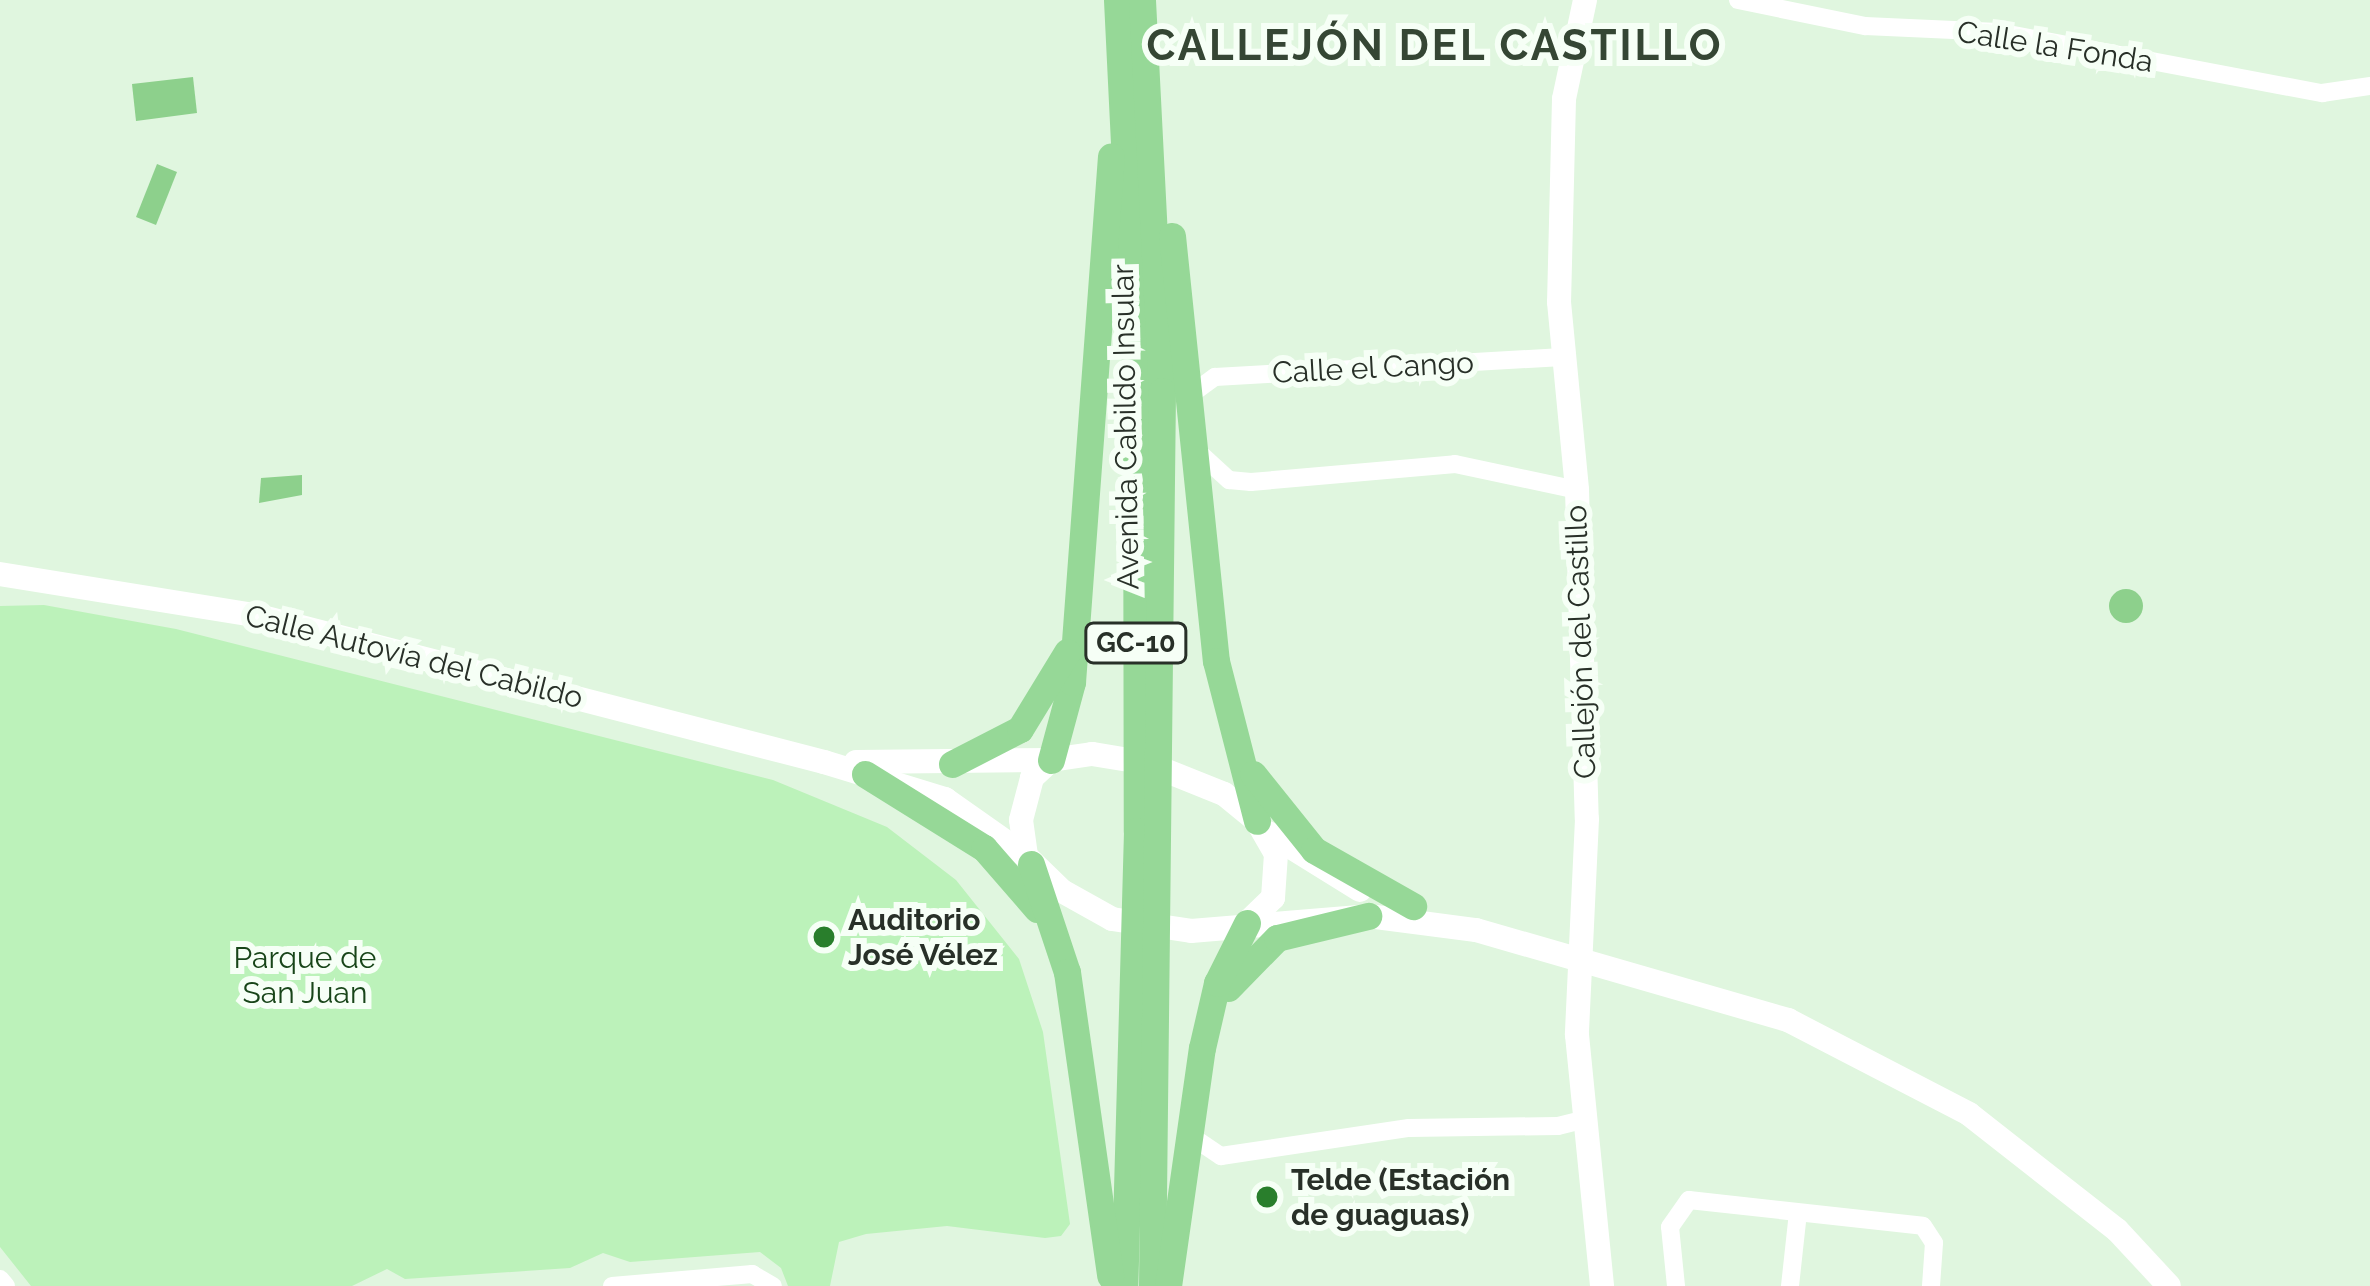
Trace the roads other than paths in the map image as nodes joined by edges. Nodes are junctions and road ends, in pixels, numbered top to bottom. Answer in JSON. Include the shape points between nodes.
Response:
{"nodes":[{"id":1,"x":1117,"y":0,"type":"edge"},
{"id":2,"x":1142,"y":0,"type":"edge"},
{"id":3,"x":1585,"y":0,"type":"edge"},
{"id":4,"x":1738,"y":0,"type":"edge"},
{"id":5,"x":1120,"y":44,"type":"junction"},
{"id":6,"x":1148,"y":65,"type":"junction"},
{"id":7,"x":2370,"y":86,"type":"edge"},
{"id":8,"x":1562,"y":357,"type":"junction"},
{"id":9,"x":1190,"y":395,"type":"junction"},
{"id":10,"x":1194,"y":447,"type":"junction"},
{"id":11,"x":1577,"y":490,"type":"junction"},
{"id":12,"x":0,"y":574,"type":"edge"},
{"id":13,"x":1072,"y":643,"type":"junction"},
{"id":14,"x":1228,"y":730,"type":"junction"},
{"id":15,"x":1052,"y":760,"type":"junction"},
{"id":16,"x":824,"y":762,"type":"junction"},
{"id":17,"x":952,"y":764,"type":"junction"},
{"id":18,"x":865,"y":775,"type":"junction"},
{"id":19,"x":1260,"y":825,"type":"junction"},
{"id":20,"x":1029,"y":860,"type":"junction"},
{"id":21,"x":1413,"y":906,"type":"junction"},
{"id":22,"x":1368,"y":916,"type":"junction"},
{"id":23,"x":1247,"y":923,"type":"junction"},
{"id":24,"x":1476,"y":930,"type":"junction"},
{"id":25,"x":1061,"y":948,"type":"junction"},
{"id":26,"x":1208,"y":1023,"type":"junction"},
{"id":27,"x":1586,"y":1119,"type":"junction"},
{"id":28,"x":1191,"y":1136,"type":"junction"},
{"id":29,"x":1798,"y":1212,"type":"junction"},
{"id":30,"x":0,"y":1279,"type":"edge"},
{"id":31,"x":770,"y":1281,"type":"edge"},
{"id":32,"x":6,"y":1286,"type":"edge"},
{"id":33,"x":612,"y":1286,"type":"edge"},
{"id":34,"x":1111,"y":1286,"type":"edge"},
{"id":35,"x":1124,"y":1286,"type":"edge"},
{"id":36,"x":1152,"y":1286,"type":"edge"},
{"id":37,"x":1168,"y":1286,"type":"edge"},
{"id":38,"x":1602,"y":1286,"type":"edge"},
{"id":39,"x":1676,"y":1286,"type":"edge"},
{"id":40,"x":1790,"y":1286,"type":"edge"},
{"id":41,"x":1930,"y":1286,"type":"edge"},
{"id":42,"x":2168,"y":1286,"type":"edge"}],
"edges":[{"from":1,"to":5,"type":"main road","name":"Avenida Cabildo Insular","number":"GC-10"},
{"from":2,"to":6,"type":"main road","name":"Avenida Cabildo Insular","number":"GC-10"},
{"from":3,"to":8,"type":"main road","name":"Callejón del Castillo","via":[[1564,99]]},
{"from":4,"to":7,"type":"street","name":"Calle la Fonda","via":[[1865,26],[1998,32],[2322,93]]},
{"from":5,"to":13,"type":"main road"},
{"from":5,"to":35,"type":"main road","name":"Avenida Cabildo Insular","number":"GC-10","via":[[1136,458],[1137,831]]},
{"from":6,"to":9,"type":"main road"},
{"from":6,"to":36,"type":"main road","name":"Avenida Cabildo Insular","number":"GC-10","via":[[1162,391]]},
{"from":8,"to":9,"type":"street","name":"Calle el Cango","via":[[1215,377]]},
{"from":8,"to":11,"type":"main road","name":"Callejón del Castillo"},
{"from":9,"to":10,"type":"main road"},
{"from":10,"to":11,"type":"street","via":[[1229,480],[1455,464]]},
{"from":10,"to":14,"type":"main road"},
{"from":11,"to":27,"type":"main road","name":"Callejón del Castillo","via":[[1586,819],[1577,1035]]},
{"from":12,"to":16,"type":"main road","name":"Calle Autovía del Cabildo","via":[[259,616]]},
{"from":13,"to":15,"type":"main road","via":[[1072,682]]},
{"from":13,"to":17,"type":"main road","via":[[1044,701],[1020,728]]},
{"from":14,"to":19,"type":"main road"},
{"from":14,"to":21,"type":"main road","via":[[1264,794],[1314,850]]},
{"from":15,"to":17,"type":"main road","name":"Calle Autovía del Cabildo"},
{"from":15,"to":19,"type":"main road","via":[[1114,756],[1177,772]]},
{"from":15,"to":20,"type":"main road","via":[[1024,798]]},
{"from":16,"to":17,"type":"main road","name":"Calle Autovía del Cabildo"},
{"from":16,"to":18,"type":"main road","name":"Calle Autovía del Cabildo"},
{"from":18,"to":20,"type":"main road","name":"Calle Autovía del Cabildo","via":[[945,799]]},
{"from":18,"to":25,"type":"main road","via":[[984,848],[1022,885]]},
{"from":19,"to":21,"type":"main road","via":[[1308,864]]},
{"from":19,"to":23,"type":"main road","via":[[1279,879],[1273,898]]},
{"from":20,"to":23,"type":"main road","via":[[1112,919],[1191,931]]},
{"from":20,"to":25,"type":"main road"},
{"from":21,"to":24,"type":"main road"},
{"from":22,"to":23,"type":"main road"},
{"from":22,"to":24,"type":"main road"},
{"from":22,"to":26,"type":"main road","via":[[1277,938],[1236,973]]},
{"from":23,"to":26,"type":"main road"},
{"from":24,"to":42,"type":"main road","via":[[1789,1020],[1931,1092],[2022,1151],[2117,1230]]},
{"from":25,"to":34,"type":"main road"},
{"from":26,"to":28,"type":"main road"},
{"from":27,"to":28,"type":"street","via":[[1409,1129],[1221,1156]]},
{"from":27,"to":38,"type":"main road","name":"Callejón del Castillo"},
{"from":28,"to":37,"type":"main road"},
{"from":29,"to":39,"type":"street","via":[[1690,1200],[1670,1227]]},
{"from":29,"to":40,"type":"street"},
{"from":29,"to":41,"type":"street","via":[[1923,1226],[1934,1243]]},
{"from":30,"to":32,"type":"street"},
{"from":31,"to":33,"type":"street"}]}
